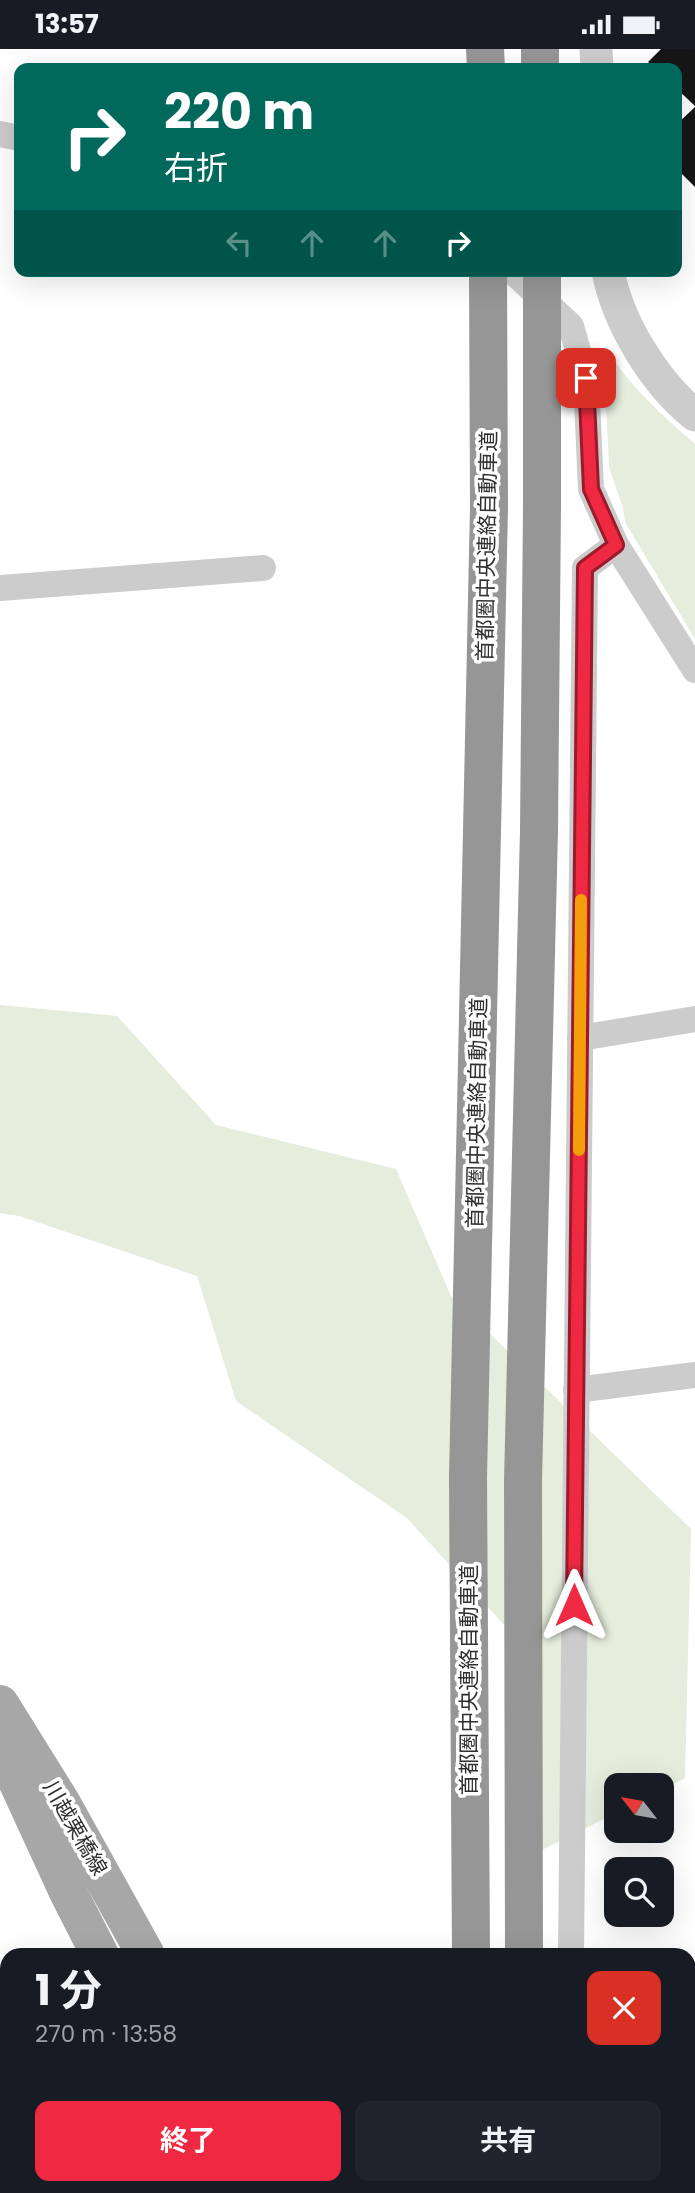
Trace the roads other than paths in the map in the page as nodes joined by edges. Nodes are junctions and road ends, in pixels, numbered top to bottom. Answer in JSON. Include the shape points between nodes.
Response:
{"nodes":[{"id":1,"x":488,"y":277,"type":"edge"},
{"id":2,"x":518,"y":277,"type":"edge"},
{"id":3,"x":542,"y":277,"type":"edge"},
{"id":4,"x":610,"y":277,"type":"edge"},
{"id":5,"x":695,"y":415,"type":"edge"},
{"id":6,"x":616,"y":545,"type":"junction"},
{"id":7,"x":263,"y":568,"type":"dead end"},
{"id":8,"x":0,"y":588,"type":"edge"},
{"id":9,"x":695,"y":670,"type":"edge"},
{"id":10,"x":695,"y":1019,"type":"edge"},
{"id":11,"x":580,"y":1038,"type":"junction"},
{"id":12,"x":695,"y":1375,"type":"edge"},
{"id":13,"x":576,"y":1390,"type":"junction"},
{"id":14,"x":0,"y":1704,"type":"edge"},
{"id":15,"x":0,"y":1744,"type":"edge"},
{"id":16,"x":96,"y":1948,"type":"edge"},
{"id":17,"x":142,"y":1948,"type":"edge"},
{"id":18,"x":471,"y":1948,"type":"edge"},
{"id":19,"x":524,"y":1948,"type":"edge"},
{"id":20,"x":571,"y":1948,"type":"edge"}],
"edges":[{"from":1,"to":18,"type":"highway","name":"首都圏中央連絡自動車道","via":[[489,521],[468,1478]]},
{"from":2,"to":6,"type":"street","via":[[571,326],[586,378],[591,489]]},
{"from":3,"to":19,"type":"highway","bridge":true,"via":[[538,831],[523,1481]]},
{"from":4,"to":5,"type":"street","via":[[640,351],[680,403]]},
{"from":6,"to":9,"type":"street"},
{"from":6,"to":11,"type":"street","via":[[585,568]]},
{"from":7,"to":8,"type":"street"},
{"from":10,"to":11,"type":"street"},
{"from":11,"to":13,"type":"street"},
{"from":12,"to":13,"type":"street"},
{"from":13,"to":20,"type":"street"},
{"from":14,"to":17,"type":"main road","name":"川越栗橋線"},
{"from":15,"to":16,"type":"main road","name":"川越栗橋線"}]}
